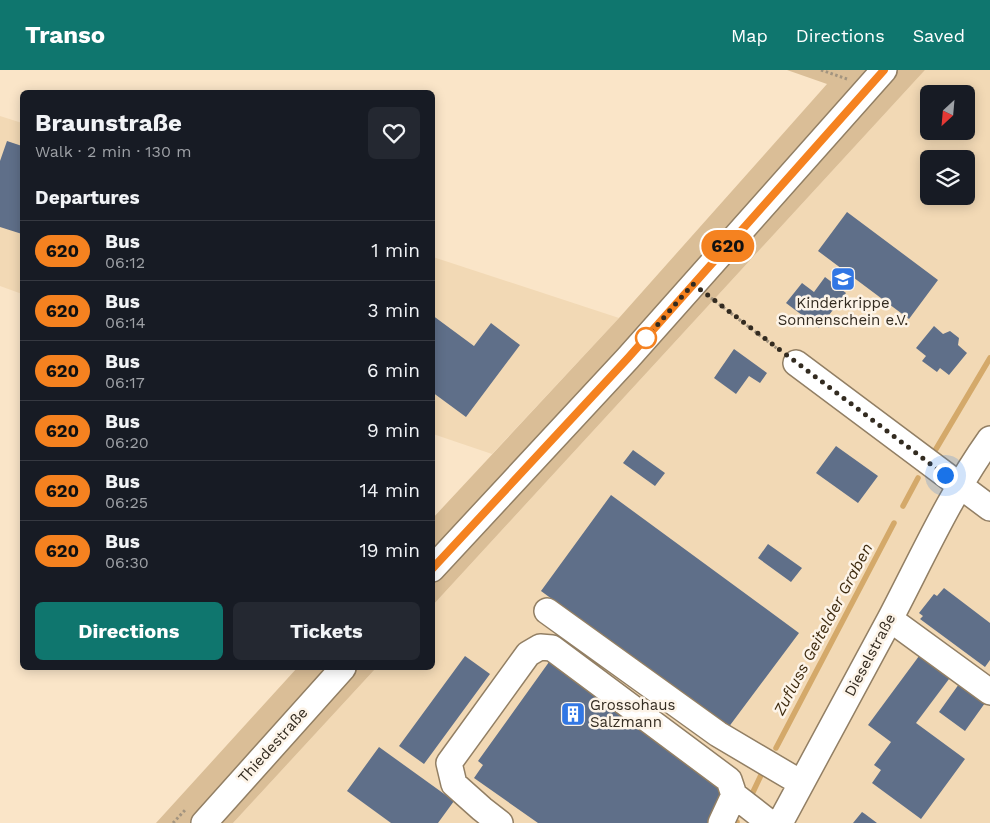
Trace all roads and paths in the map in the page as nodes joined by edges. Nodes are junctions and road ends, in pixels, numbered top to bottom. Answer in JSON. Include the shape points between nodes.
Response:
{"nodes":[{"id":1,"x":821,"y":70,"type":"edge"},
{"id":2,"x":884,"y":70,"type":"edge"},
{"id":3,"x":850,"y":80,"type":"dead end"},
{"id":4,"x":693,"y":284,"type":"junction"},
{"id":5,"x":796,"y":363,"type":"joint"},
{"id":6,"x":990,"y":439,"type":"edge"},
{"id":7,"x":960,"y":487,"type":"junction"},
{"id":8,"x":990,"y":508,"type":"edge"},
{"id":9,"x":435,"y":565,"type":"edge"},
{"id":10,"x":547,"y":611,"type":"dead end"},
{"id":11,"x":890,"y":619,"type":"junction"},
{"id":12,"x":342,"y":670,"type":"edge"},
{"id":13,"x":990,"y":692,"type":"edge"},
{"id":14,"x":801,"y":783,"type":"junction"},
{"id":15,"x":734,"y":795,"type":"junction"},
{"id":16,"x":204,"y":823,"type":"edge"},
{"id":17,"x":500,"y":823,"type":"edge"},
{"id":18,"x":721,"y":823,"type":"edge"},
{"id":19,"x":770,"y":823,"type":"edge"},
{"id":20,"x":780,"y":823,"type":"edge"}],
"edges":[{"from":1,"to":3,"type":"path"},
{"from":2,"to":4,"type":"street"},
{"from":4,"to":5,"type":"path"},
{"from":4,"to":9,"type":"street"},
{"from":5,"to":7,"type":"street"},
{"from":6,"to":7,"type":"street","name":"Dieselstraße"},
{"from":7,"to":8,"type":"street"},
{"from":7,"to":11,"type":"street","name":"Dieselstraße"},
{"from":10,"to":14,"type":"street","via":[[718,734]]},
{"from":11,"to":13,"type":"street"},
{"from":11,"to":14,"type":"street","name":"Dieselstraße"},
{"from":12,"to":16,"type":"street","name":"Thiedestraße"},
{"from":14,"to":20,"type":"street","name":"Dieselstraße"},
{"from":15,"to":17,"type":"street","via":[[730,780],[717,769],[552,648],[540,647],[528,654],[449,763],[454,784]]},
{"from":15,"to":18,"type":"street"},
{"from":15,"to":19,"type":"street"}]}
